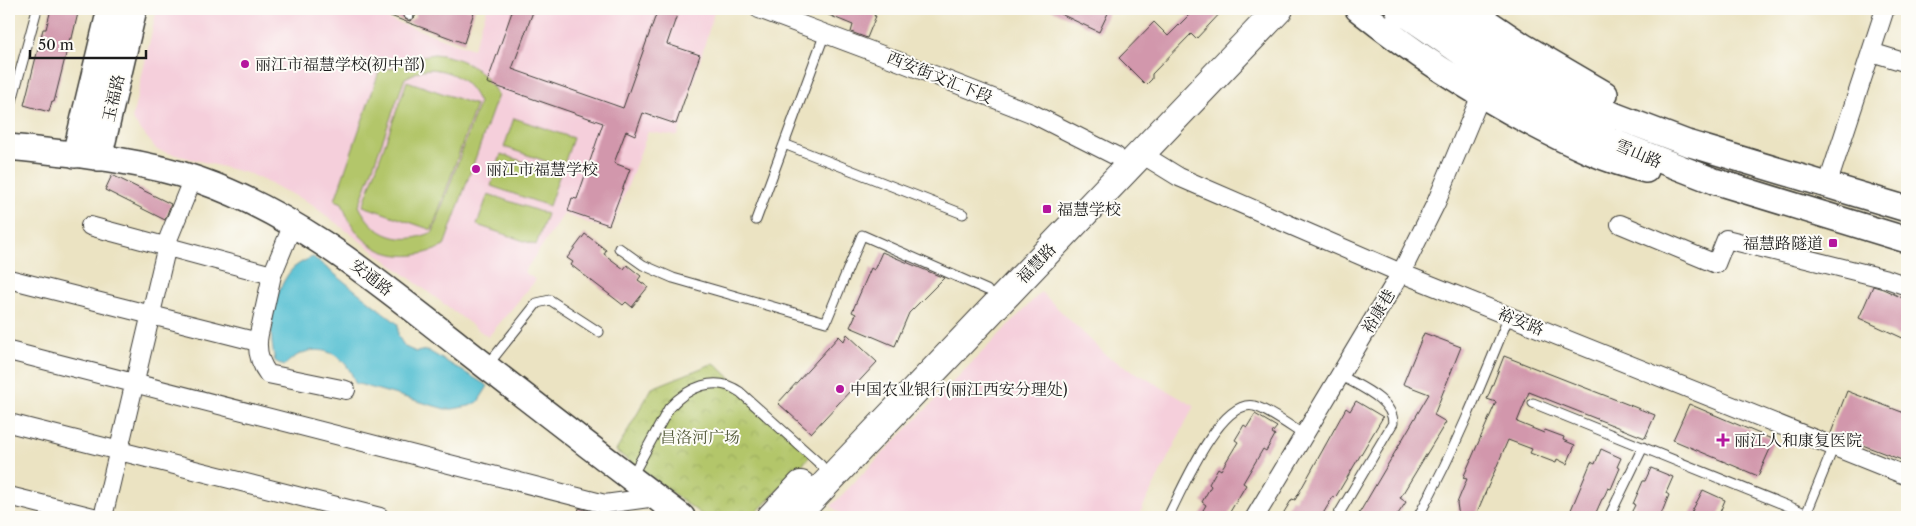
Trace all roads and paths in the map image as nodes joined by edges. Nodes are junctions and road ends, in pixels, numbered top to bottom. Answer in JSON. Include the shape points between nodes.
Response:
{"nodes":[{"id":1,"x":37,"y":9,"type":"edge"},
{"id":2,"x":110,"y":9,"type":"edge"},
{"id":3,"x":134,"y":9,"type":"edge"},
{"id":4,"x":761,"y":9,"type":"edge"},
{"id":5,"x":1256,"y":9,"type":"edge"},
{"id":6,"x":1279,"y":9,"type":"edge"},
{"id":7,"x":1358,"y":9,"type":"edge"},
{"id":8,"x":1398,"y":9,"type":"edge"},
{"id":9,"x":1432,"y":9,"type":"edge"},
{"id":10,"x":1468,"y":9,"type":"edge"},
{"id":11,"x":1885,"y":9,"type":"edge"},
{"id":12,"x":825,"y":34,"type":"junction"},
{"id":13,"x":1871,"y":52,"type":"junction"},
{"id":14,"x":1907,"y":63,"type":"edge"},
{"id":15,"x":1481,"y":95,"type":"junction"},
{"id":16,"x":9,"y":112,"type":"edge"},
{"id":17,"x":784,"y":144,"type":"junction"},
{"id":18,"x":9,"y":147,"type":"edge"},
{"id":19,"x":1704,"y":148,"type":"junction"},
{"id":20,"x":1128,"y":154,"type":"junction"},
{"id":21,"x":87,"y":156,"type":"junction"},
{"id":22,"x":1691,"y":173,"type":"junction"},
{"id":23,"x":193,"y":178,"type":"junction"},
{"id":24,"x":1827,"y":186,"type":"junction"},
{"id":25,"x":1907,"y":209,"type":"edge"},
{"id":26,"x":963,"y":214,"type":"dead end"},
{"id":27,"x":756,"y":220,"type":"dead end"},
{"id":28,"x":293,"y":224,"type":"junction"},
{"id":29,"x":1620,"y":224,"type":"dead end"},
{"id":30,"x":90,"y":226,"type":"dead end"},
{"id":31,"x":1907,"y":240,"type":"edge"},
{"id":32,"x":167,"y":247,"type":"junction"},
{"id":33,"x":619,"y":248,"type":"dead end"},
{"id":34,"x":1401,"y":273,"type":"junction"},
{"id":35,"x":272,"y":275,"type":"junction"},
{"id":36,"x":9,"y":279,"type":"edge"},
{"id":37,"x":1907,"y":286,"type":"edge"},
{"id":38,"x":987,"y":290,"type":"junction"},
{"id":39,"x":151,"y":315,"type":"junction"},
{"id":40,"x":1509,"y":316,"type":"junction"},
{"id":41,"x":598,"y":332,"type":"dead end"},
{"id":42,"x":258,"y":342,"type":"junction"},
{"id":43,"x":9,"y":350,"type":"edge"},
{"id":44,"x":487,"y":367,"type":"junction"},
{"id":45,"x":1340,"y":375,"type":"junction"},
{"id":46,"x":135,"y":383,"type":"junction"},
{"id":47,"x":346,"y":390,"type":"dead end"},
{"id":48,"x":1533,"y":403,"type":"dead end"},
{"id":49,"x":9,"y":423,"type":"edge"},
{"id":50,"x":1304,"y":435,"type":"junction"},
{"id":51,"x":1834,"y":446,"type":"junction"},
{"id":52,"x":1643,"y":447,"type":"junction"},
{"id":53,"x":118,"y":451,"type":"junction"},
{"id":54,"x":821,"y":465,"type":"junction"},
{"id":55,"x":1907,"y":476,"type":"edge"},
{"id":56,"x":630,"y":478,"type":"junction"},
{"id":57,"x":9,"y":496,"type":"edge"},
{"id":58,"x":656,"y":497,"type":"junction"},
{"id":59,"x":1809,"y":516,"type":"edge"},
{"id":60,"x":93,"y":517,"type":"edge"},
{"id":61,"x":103,"y":517,"type":"edge"},
{"id":62,"x":380,"y":517,"type":"edge"},
{"id":63,"x":682,"y":517,"type":"edge"},
{"id":64,"x":771,"y":517,"type":"edge"},
{"id":65,"x":794,"y":517,"type":"edge"},
{"id":66,"x":1168,"y":517,"type":"edge"},
{"id":67,"x":1255,"y":517,"type":"edge"},
{"id":68,"x":1337,"y":517,"type":"edge"},
{"id":69,"x":1418,"y":517,"type":"edge"},
{"id":70,"x":1609,"y":517,"type":"edge"}],
"edges":[{"from":1,"to":16,"type":"lane"},
{"from":2,"to":21,"type":"main road","name":"玉福路"},
{"from":3,"to":21,"type":"main road","name":"玉福路"},
{"from":4,"to":12,"type":"street","name":"西安街文汇下段"},
{"from":5,"to":20,"type":"main road","name":"福慧路"},
{"from":6,"to":20,"type":"main road","name":"福慧路"},
{"from":7,"to":15,"type":"main road","via":[[1420,56]]},
{"from":8,"to":22,"type":"main road","name":"雪山路","via":[[1498,78],[1579,126]]},
{"from":9,"to":19,"type":"main road","name":"雪山路","via":[[1561,90],[1633,123]]},
{"from":10,"to":19,"type":"main road","via":[[1571,75]]},
{"from":11,"to":13,"type":"street"},
{"from":12,"to":17,"type":"lane"},
{"from":12,"to":20,"type":"street","name":"西安街文汇下段"},
{"from":13,"to":14,"type":"street"},
{"from":13,"to":24,"type":"street"},
{"from":15,"to":22,"type":"main road","via":[[1547,131],[1613,161],[1650,171]]},
{"from":15,"to":34,"type":"street","name":"裕康巷","via":[[1436,204]]},
{"from":17,"to":26,"type":"lane"},
{"from":17,"to":27,"type":"lane"},
{"from":18,"to":21,"type":"main road","name":"安通路"},
{"from":19,"to":24,"type":"main road","name":"雪山路"},
{"from":20,"to":34,"type":"street","name":"裕安路"},
{"from":20,"to":38,"type":"main road","name":"福慧路"},
{"from":20,"to":65,"type":"main road","name":"福慧路"},
{"from":21,"to":23,"type":"main road","name":"安通路","via":[[143,164]]},
{"from":22,"to":31,"type":"main road","name":"雪山路"},
{"from":23,"to":28,"type":"main road","name":"安通路","via":[[226,190]]},
{"from":23,"to":32,"type":"street"},
{"from":24,"to":25,"type":"main road","name":"雪山路"},
{"from":28,"to":35,"type":"street"},
{"from":28,"to":44,"type":"main road","name":"安通路","via":[[352,261]]},
{"from":29,"to":37,"type":"street","via":[[1716,264],[1726,239],[1887,278]]},
{"from":30,"to":32,"type":"street"},
{"from":32,"to":35,"type":"street"},
{"from":32,"to":39,"type":"street"},
{"from":33,"to":38,"type":"lane","via":[[643,265],[672,278],[826,322],[862,235]]},
{"from":34,"to":40,"type":"street","name":"裕安路"},
{"from":34,"to":45,"type":"street","name":"裕康巷"},
{"from":35,"to":42,"type":"street"},
{"from":36,"to":39,"type":"street"},
{"from":38,"to":54,"type":"main road","name":"福慧路"},
{"from":39,"to":42,"type":"street"},
{"from":39,"to":46,"type":"street"},
{"from":40,"to":51,"type":"street","name":"裕安路"},
{"from":40,"to":69,"type":"lane","via":[[1470,412]]},
{"from":41,"to":44,"type":"lane","via":[[550,300],[537,303]]},
{"from":42,"to":47,"type":"street","via":[[259,358],[268,374]]},
{"from":43,"to":46,"type":"street"},
{"from":44,"to":56,"type":"main road","name":"安通路"},
{"from":45,"to":50,"type":"street","name":"裕康巷"},
{"from":45,"to":68,"type":"lane","via":[[1385,402],[1392,412],[1393,423]]},
{"from":46,"to":53,"type":"street"},
{"from":46,"to":58,"type":"street","via":[[605,504]]},
{"from":48,"to":52,"type":"lane"},
{"from":49,"to":53,"type":"street"},
{"from":50,"to":66,"type":"lane","via":[[1255,406],[1237,408],[1228,414],[1199,455]]},
{"from":50,"to":67,"type":"street","name":"裕康巷"},
{"from":51,"to":55,"type":"street","name":"裕安路"},
{"from":51,"to":59,"type":"lane"},
{"from":52,"to":59,"type":"lane"},
{"from":52,"to":70,"type":"lane"},
{"from":53,"to":61,"type":"street"},
{"from":53,"to":62,"type":"street"},
{"from":54,"to":56,"type":"lane","via":[[740,392],[720,383],[697,387],[677,399]]},
{"from":54,"to":64,"type":"main road","name":"福慧路"},
{"from":56,"to":58,"type":"main road","name":"安通路"},
{"from":57,"to":60,"type":"street"},
{"from":58,"to":63,"type":"main road","name":"安通路"}]}
